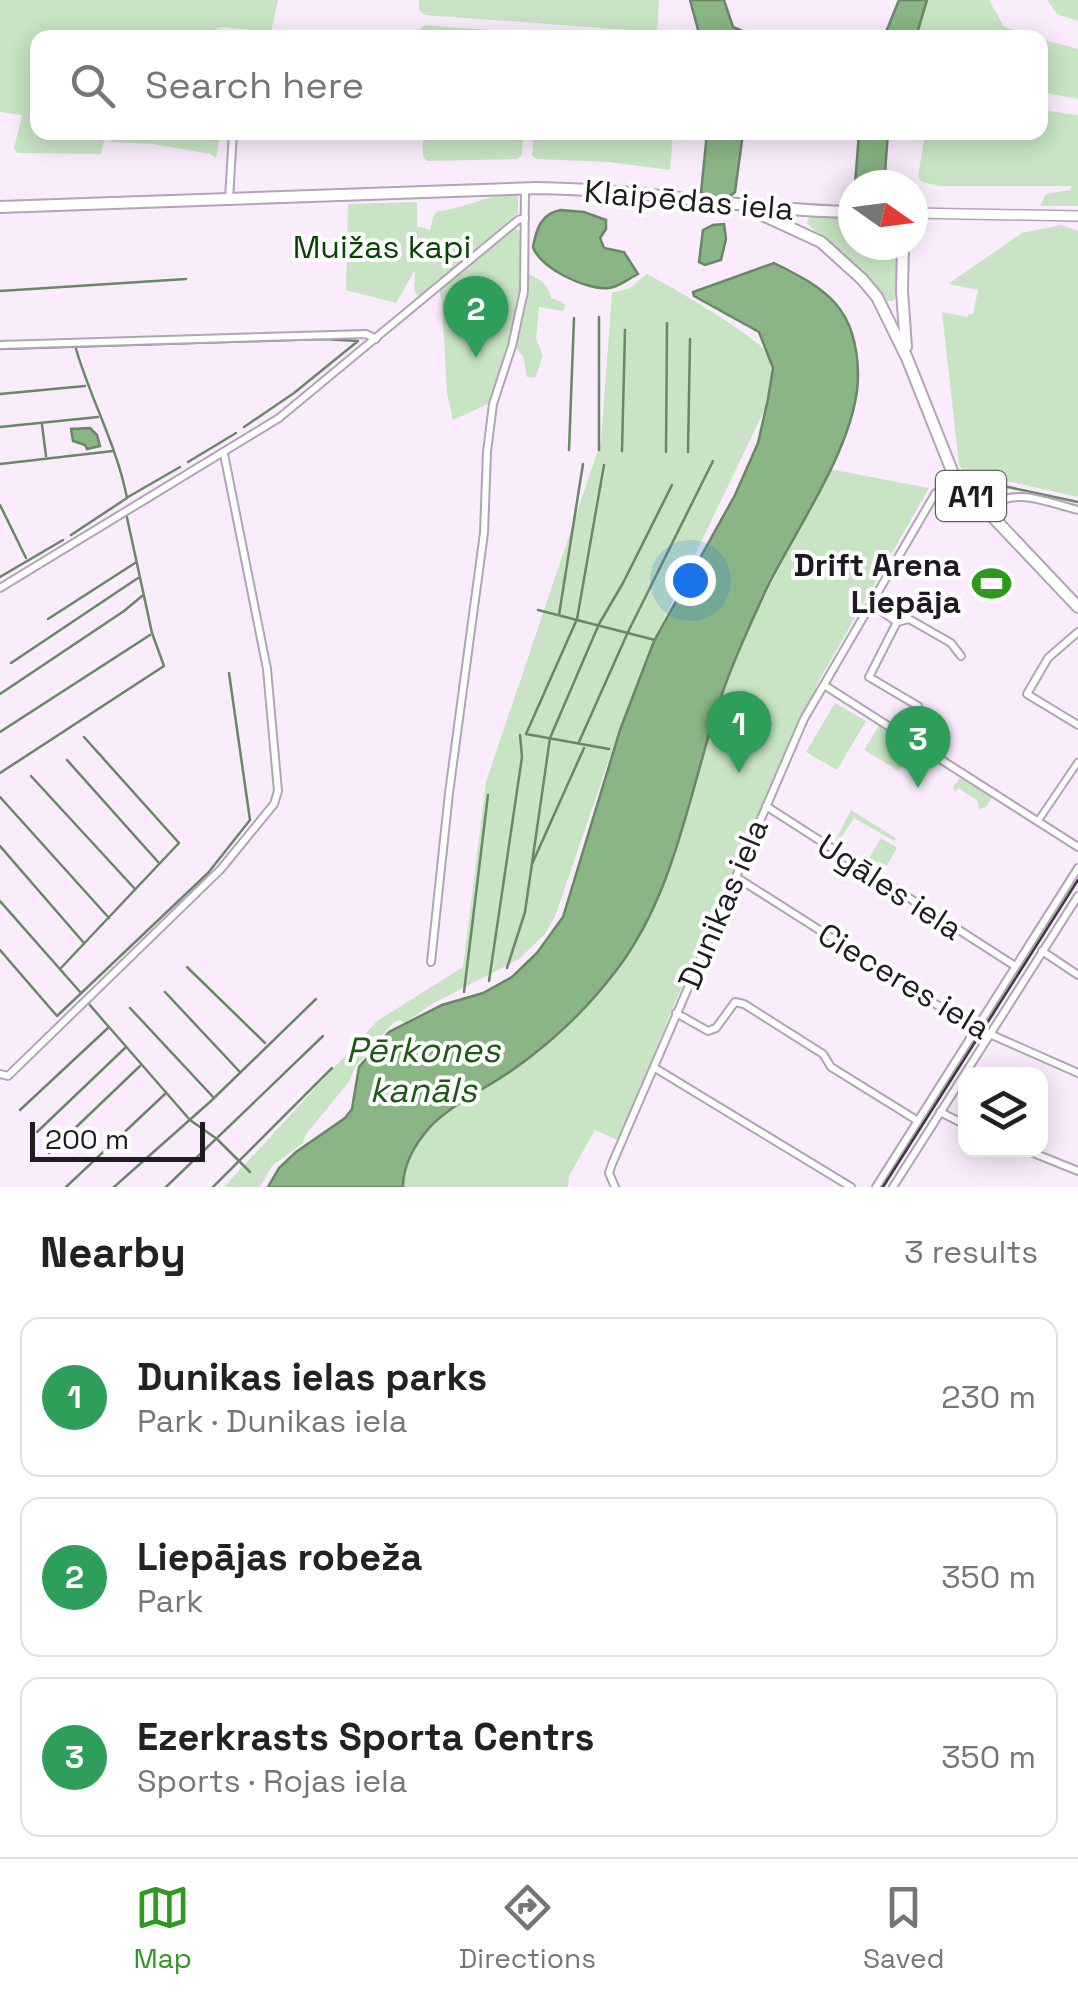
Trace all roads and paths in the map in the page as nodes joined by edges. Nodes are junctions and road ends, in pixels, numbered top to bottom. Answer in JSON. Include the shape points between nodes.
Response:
{"nodes":[{"id":1,"x":233,"y":140,"type":"edge"},
{"id":2,"x":525,"y":188,"type":"junction"},
{"id":3,"x":229,"y":199,"type":"junction"},
{"id":4,"x":736,"y":206,"type":"junction"},
{"id":5,"x":0,"y":207,"type":"edge"},
{"id":6,"x":810,"y":211,"type":"junction"},
{"id":7,"x":838,"y":212,"type":"edge"},
{"id":8,"x":928,"y":213,"type":"edge"},
{"id":9,"x":1078,"y":216,"type":"edge"},
{"id":10,"x":525,"y":218,"type":"junction"},
{"id":11,"x":821,"y":242,"type":"junction"},
{"id":12,"x":903,"y":260,"type":"edge"},
{"id":13,"x":902,"y":291,"type":"junction"},
{"id":14,"x":877,"y":297,"type":"junction"},
{"id":15,"x":376,"y":338,"type":"junction"},
{"id":16,"x":0,"y":345,"type":"edge"},
{"id":17,"x":907,"y":358,"type":"junction"},
{"id":18,"x":224,"y":454,"type":"junction"},
{"id":19,"x":954,"y":476,"type":"junction"},
{"id":20,"x":1078,"y":510,"type":"edge"},
{"id":21,"x":985,"y":511,"type":"junction"},
{"id":22,"x":0,"y":588,"type":"edge"},
{"id":23,"x":871,"y":604,"type":"junction"},
{"id":24,"x":1078,"y":607,"type":"edge"},
{"id":25,"x":898,"y":622,"type":"junction"},
{"id":26,"x":1078,"y":632,"type":"edge"},
{"id":27,"x":961,"y":656,"type":"dead end"},
{"id":28,"x":824,"y":684,"type":"junction"},
{"id":29,"x":1078,"y":725,"type":"edge"},
{"id":30,"x":902,"y":735,"type":"junction"},
{"id":31,"x":1078,"y":762,"type":"edge"},
{"id":32,"x":766,"y":806,"type":"junction"},
{"id":33,"x":1038,"y":821,"type":"junction"},
{"id":34,"x":1078,"y":847,"type":"edge"},
{"id":35,"x":1078,"y":868,"type":"edge"},
{"id":36,"x":736,"y":877,"type":"junction"},
{"id":37,"x":1078,"y":896,"type":"edge"},
{"id":38,"x":1042,"y":951,"type":"junction"},
{"id":39,"x":431,"y":962,"type":"dead end"},
{"id":40,"x":1015,"y":966,"type":"junction"},
{"id":41,"x":1078,"y":975,"type":"edge"},
{"id":42,"x":676,"y":1013,"type":"junction"},
{"id":43,"x":977,"y":1028,"type":"junction"},
{"id":44,"x":990,"y":1034,"type":"junction"},
{"id":45,"x":655,"y":1068,"type":"junction"},
{"id":46,"x":1078,"y":1073,"type":"edge"},
{"id":47,"x":0,"y":1074,"type":"edge"},
{"id":48,"x":940,"y":1112,"type":"junction"},
{"id":49,"x":918,"y":1121,"type":"junction"},
{"id":50,"x":958,"y":1121,"type":"edge"},
{"id":51,"x":1043,"y":1157,"type":"edge"},
{"id":52,"x":1078,"y":1171,"type":"edge"},
{"id":53,"x":615,"y":1187,"type":"edge"},
{"id":54,"x":850,"y":1187,"type":"edge"},
{"id":55,"x":876,"y":1187,"type":"edge"},
{"id":56,"x":892,"y":1187,"type":"edge"}],
"edges":[{"from":1,"to":3,"type":"street"},
{"from":2,"to":3,"type":"highway","number":"A11"},
{"from":2,"to":4,"type":"highway","name":"Klaipēdas iela","number":"A11"},
{"from":2,"to":10,"type":"street"},
{"from":3,"to":5,"type":"highway","number":"A11"},
{"from":4,"to":6,"type":"highway","name":"Klaipēdas iela","number":"A11"},
{"from":4,"to":11,"type":"highway","number":"A11"},
{"from":6,"to":7,"type":"highway","name":"Klaipēdas iela","number":"A11"},
{"from":6,"to":11,"type":"highway","via":[[802,222]]},
{"from":8,"to":9,"type":"main road"},
{"from":10,"to":15,"type":"street"},
{"from":10,"to":39,"type":"street","via":[[522,303],[493,404],[484,533]]},
{"from":11,"to":14,"type":"highway","number":"A11"},
{"from":12,"to":13,"type":"highway","number":"A11"},
{"from":13,"to":14,"type":"highway","via":[[892,307]]},
{"from":13,"to":17,"type":"highway","number":"A11"},
{"from":14,"to":17,"type":"highway","number":"A11"},
{"from":15,"to":16,"type":"street"},
{"from":15,"to":18,"type":"street","via":[[306,399]]},
{"from":17,"to":19,"type":"highway","number":"A11"},
{"from":18,"to":22,"type":"street"},
{"from":18,"to":47,"type":"street","via":[[267,669],[274,804],[221,869],[8,1076]]},
{"from":19,"to":21,"type":"highway","number":"A11"},
{"from":19,"to":23,"type":"street","name":"Dunikas iela","via":[[935,494]]},
{"from":20,"to":21,"type":"street","via":[[1011,495]]},
{"from":21,"to":24,"type":"highway","number":"A11"},
{"from":23,"to":25,"type":"street"},
{"from":23,"to":28,"type":"street","name":"Dunikas iela"},
{"from":25,"to":27,"type":"street","via":[[909,618]]},
{"from":25,"to":30,"type":"street","via":[[869,677],[918,706]]},
{"from":26,"to":29,"type":"street","via":[[1048,658],[1027,694]]},
{"from":28,"to":30,"type":"street"},
{"from":28,"to":32,"type":"street","name":"Dunikas iela"},
{"from":30,"to":33,"type":"street"},
{"from":31,"to":33,"type":"street"},
{"from":32,"to":36,"type":"street","name":"Dunikas iela"},
{"from":32,"to":40,"type":"street","name":"Ugāles iela"},
{"from":33,"to":34,"type":"street"},
{"from":35,"to":40,"type":"street"},
{"from":36,"to":42,"type":"street","name":"Dunikas iela"},
{"from":36,"to":43,"type":"street","name":"Cieceres iela"},
{"from":37,"to":38,"type":"street"},
{"from":38,"to":41,"type":"street"},
{"from":38,"to":44,"type":"street"},
{"from":40,"to":43,"type":"street"},
{"from":42,"to":45,"type":"street","name":"Dunikas iela"},
{"from":42,"to":49,"type":"street","via":[[708,1031],[738,1002]]},
{"from":43,"to":44,"type":"street","name":"Cieceres iela"},
{"from":43,"to":49,"type":"street"},
{"from":44,"to":46,"type":"street","name":"Cieceres iela"},
{"from":44,"to":48,"type":"street"},
{"from":45,"to":53,"type":"street","name":"Dunikas iela","via":[[609,1172]]},
{"from":45,"to":54,"type":"street"},
{"from":48,"to":50,"type":"street"},
{"from":48,"to":56,"type":"street"},
{"from":49,"to":55,"type":"street"},
{"from":51,"to":52,"type":"street"}]}
